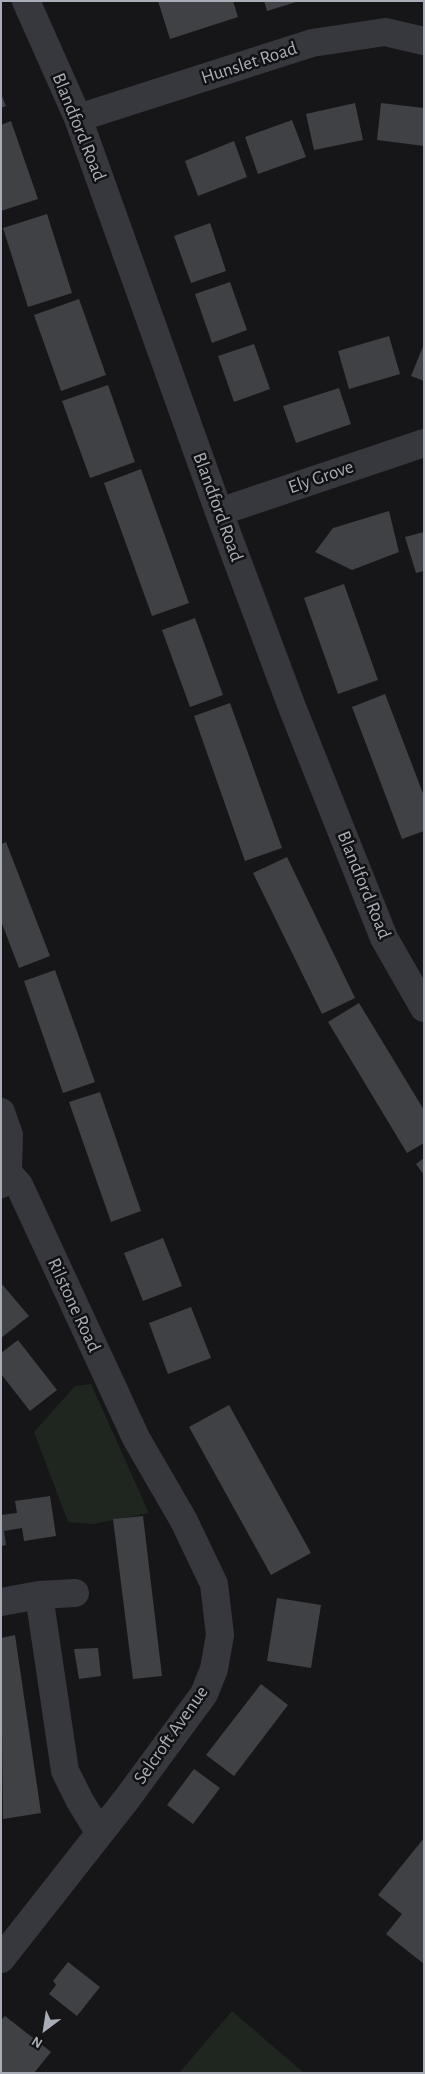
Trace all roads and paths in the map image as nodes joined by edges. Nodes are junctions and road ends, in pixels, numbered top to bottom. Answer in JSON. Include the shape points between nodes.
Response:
{"nodes":[{"id":1,"x":26,"y":1,"type":"edge"},
{"id":2,"x":424,"y":41,"type":"edge"},
{"id":3,"x":78,"y":118,"type":"junction"},
{"id":4,"x":424,"y":443,"type":"edge"},
{"id":5,"x":219,"y":512,"type":"junction"},
{"id":6,"x":424,"y":1008,"type":"edge"},
{"id":7,"x":1,"y":1112,"type":"edge"},
{"id":8,"x":5,"y":1179,"type":"edge"},
{"id":9,"x":136,"y":1438,"type":"joint"},
{"id":10,"x":75,"y":1593,"type":"dead end"},
{"id":11,"x":38,"y":1595,"type":"junction"},
{"id":12,"x":1,"y":1602,"type":"edge"},
{"id":13,"x":99,"y":1832,"type":"junction"},
{"id":14,"x":1,"y":1959,"type":"edge"}],
"edges":[{"from":1,"to":3,"type":"street","name":"Blandford Road"},
{"from":2,"to":3,"type":"street","name":"Hunslet Road","via":[[385,32],[312,43]]},
{"from":3,"to":5,"type":"street","name":"Blandford Road"},
{"from":4,"to":5,"type":"street","name":"Ely Grove"},
{"from":5,"to":6,"type":"street","name":"Blandford Road","via":[[384,938]]},
{"from":7,"to":8,"type":"street","name":"Rilstone Road","via":[[9,1135]]},
{"from":8,"to":9,"type":"street","name":"Rilstone Road","via":[[19,1185]]},
{"from":9,"to":13,"type":"street","name":"Selcroft Avenue","via":[[184,1521],[214,1584],[220,1634],[214,1669],[204,1694]]},
{"from":10,"to":11,"type":"street"},
{"from":11,"to":12,"type":"street"},
{"from":11,"to":13,"type":"street","via":[[65,1771]]},
{"from":13,"to":14,"type":"street","name":"Selcroft Avenue"}]}
